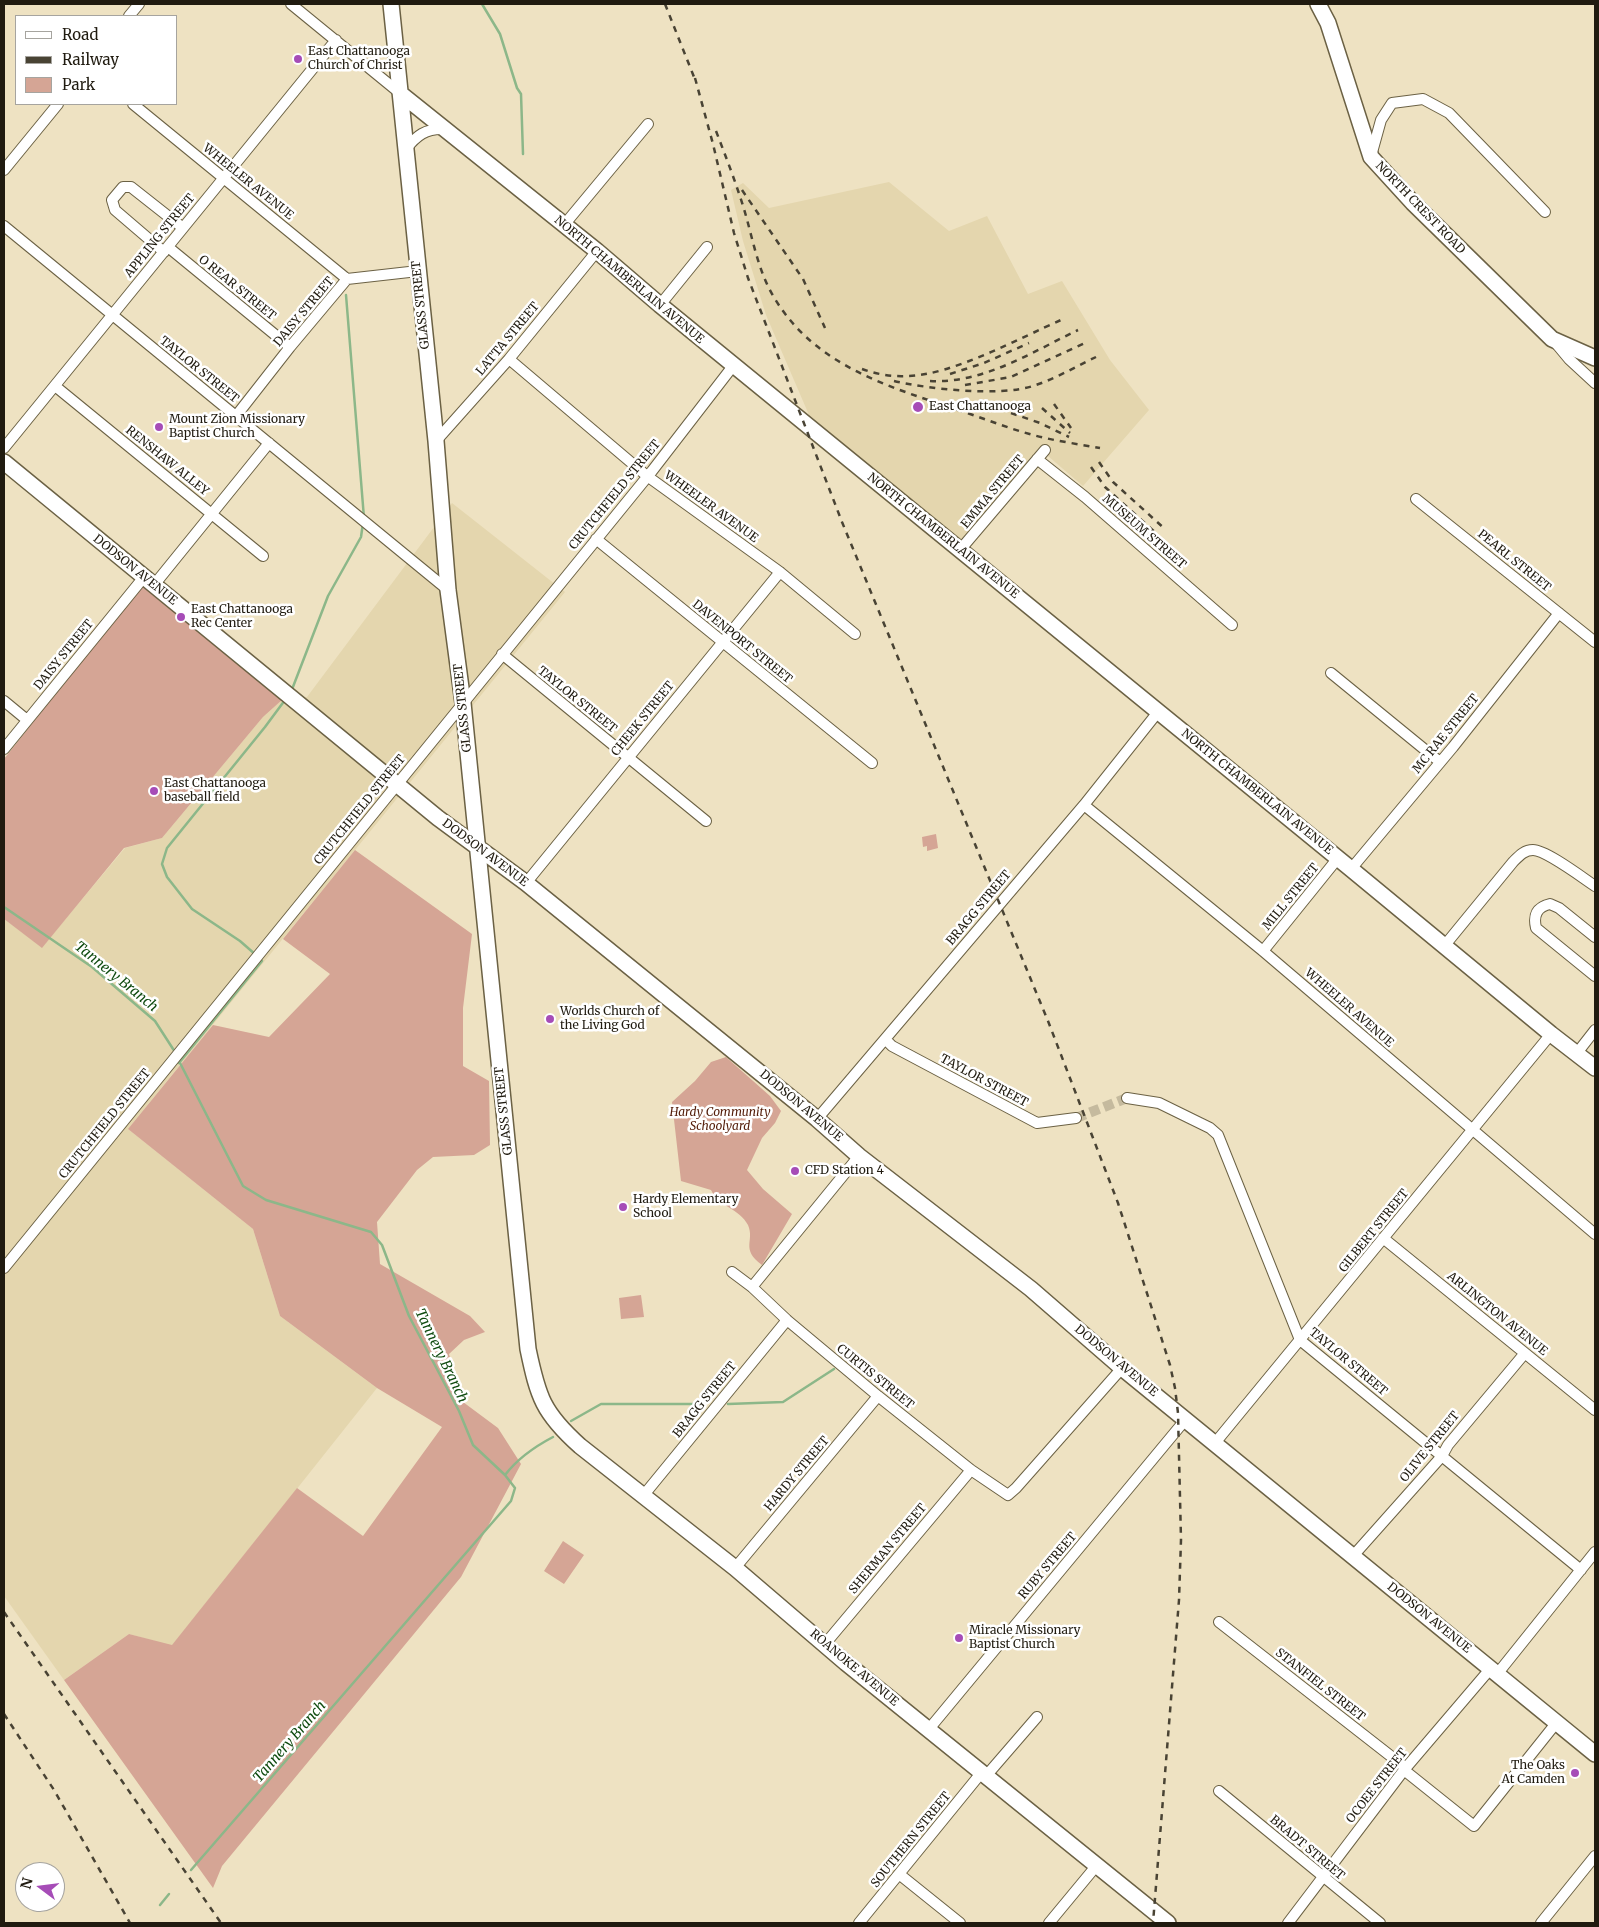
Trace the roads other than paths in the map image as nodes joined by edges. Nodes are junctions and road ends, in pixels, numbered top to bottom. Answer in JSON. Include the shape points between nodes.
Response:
{"nodes":[{"id":1,"x":139,"y":4,"type":"edge"},
{"id":2,"x":291,"y":4,"type":"edge"},
{"id":3,"x":391,"y":4,"type":"edge"},
{"id":4,"x":1318,"y":4,"type":"edge"},
{"id":5,"x":130,"y":15,"type":"edge"},
{"id":6,"x":336,"y":40,"type":"junction"},
{"id":7,"x":401,"y":94,"type":"junction"},
{"id":8,"x":57,"y":105,"type":"edge"},
{"id":9,"x":134,"y":105,"type":"edge"},
{"id":10,"x":648,"y":124,"type":"dead end"},
{"id":11,"x":444,"y":128,"type":"junction"},
{"id":12,"x":406,"y":149,"type":"junction"},
{"id":13,"x":1371,"y":157,"type":"junction"},
{"id":14,"x":4,"y":170,"type":"edge"},
{"id":15,"x":224,"y":178,"type":"junction"},
{"id":16,"x":1544,"y":212,"type":"dead end"},
{"id":17,"x":564,"y":225,"type":"junction"},
{"id":18,"x":4,"y":226,"type":"edge"},
{"id":19,"x":183,"y":228,"type":"junction"},
{"id":20,"x":707,"y":247,"type":"dead end"},
{"id":21,"x":166,"y":249,"type":"junction"},
{"id":22,"x":597,"y":252,"type":"junction"},
{"id":23,"x":418,"y":271,"type":"junction"},
{"id":24,"x":348,"y":279,"type":"junction"},
{"id":25,"x":660,"y":305,"type":"junction"},
{"id":26,"x":112,"y":315,"type":"junction"},
{"id":27,"x":1552,"y":339,"type":"junction"},
{"id":28,"x":290,"y":347,"type":"junction"},
{"id":29,"x":1595,"y":358,"type":"edge"},
{"id":30,"x":509,"y":359,"type":"junction"},
{"id":31,"x":734,"y":366,"type":"junction"},
{"id":32,"x":1595,"y":383,"type":"edge"},
{"id":33,"x":55,"y":386,"type":"junction"},
{"id":34,"x":236,"y":416,"type":"junction"},
{"id":35,"x":436,"y":441,"type":"junction"},
{"id":36,"x":269,"y":443,"type":"junction"},
{"id":37,"x":4,"y":448,"type":"edge"},
{"id":38,"x":1045,"y":450,"type":"dead end"},
{"id":39,"x":1037,"y":459,"type":"junction"},
{"id":40,"x":5,"y":465,"type":"edge"},
{"id":41,"x":647,"y":476,"type":"junction"},
{"id":42,"x":1416,"y":499,"type":"dead end"},
{"id":43,"x":212,"y":514,"type":"junction"},
{"id":44,"x":596,"y":539,"type":"junction"},
{"id":45,"x":960,"y":550,"type":"junction"},
{"id":46,"x":263,"y":556,"type":"dead end"},
{"id":47,"x":780,"y":572,"type":"junction"},
{"id":48,"x":149,"y":581,"type":"junction"},
{"id":49,"x":448,"y":590,"type":"junction"},
{"id":50,"x":1558,"y":613,"type":"junction"},
{"id":51,"x":1232,"y":625,"type":"dead end"},
{"id":52,"x":855,"y":634,"type":"dead end"},
{"id":53,"x":722,"y":642,"type":"junction"},
{"id":54,"x":1595,"y":642,"type":"edge"},
{"id":55,"x":502,"y":654,"type":"junction"},
{"id":56,"x":1331,"y":673,"type":"dead end"},
{"id":57,"x":4,"y":701,"type":"edge"},
{"id":58,"x":463,"y":703,"type":"junction"},
{"id":59,"x":1158,"y":712,"type":"junction"},
{"id":60,"x":27,"y":720,"type":"junction"},
{"id":61,"x":4,"y":749,"type":"edge"},
{"id":62,"x":628,"y":757,"type":"junction"},
{"id":63,"x":1440,"y":762,"type":"junction"},
{"id":64,"x":872,"y":763,"type":"dead end"},
{"id":65,"x":397,"y":784,"type":"junction"},
{"id":66,"x":1084,"y":805,"type":"junction"},
{"id":67,"x":706,"y":822,"type":"dead end"},
{"id":68,"x":477,"y":846,"type":"junction"},
{"id":69,"x":1338,"y":858,"type":"junction"},
{"id":70,"x":1351,"y":868,"type":"junction"},
{"id":71,"x":526,"y":883,"type":"junction"},
{"id":72,"x":1595,"y":886,"type":"edge"},
{"id":73,"x":1595,"y":937,"type":"edge"},
{"id":74,"x":1445,"y":945,"type":"junction"},
{"id":75,"x":1263,"y":951,"type":"junction"},
{"id":76,"x":1595,"y":976,"type":"edge"},
{"id":77,"x":1595,"y":1030,"type":"edge"},
{"id":78,"x":1551,"y":1034,"type":"junction"},
{"id":79,"x":886,"y":1040,"type":"junction"},
{"id":80,"x":1577,"y":1053,"type":"junction"},
{"id":81,"x":1595,"y":1068,"type":"edge"},
{"id":82,"x":1127,"y":1098,"type":"tunnel mouth"},
{"id":83,"x":1076,"y":1118,"type":"tunnel mouth"},
{"id":84,"x":817,"y":1119,"type":"junction"},
{"id":85,"x":1472,"y":1130,"type":"junction"},
{"id":86,"x":859,"y":1156,"type":"junction"},
{"id":87,"x":1595,"y":1234,"type":"edge"},
{"id":88,"x":1383,"y":1238,"type":"junction"},
{"id":89,"x":4,"y":1268,"type":"edge"},
{"id":90,"x":732,"y":1272,"type":"dead end"},
{"id":91,"x":752,"y":1287,"type":"junction"},
{"id":92,"x":787,"y":1320,"type":"junction"},
{"id":93,"x":1300,"y":1340,"type":"junction"},
{"id":94,"x":1525,"y":1353,"type":"junction"},
{"id":95,"x":1122,"y":1368,"type":"junction"},
{"id":96,"x":878,"y":1396,"type":"junction"},
{"id":97,"x":546,"y":1409,"type":"joint"},
{"id":98,"x":1595,"y":1410,"type":"edge"},
{"id":99,"x":1186,"y":1419,"type":"junction"},
{"id":100,"x":1215,"y":1443,"type":"junction"},
{"id":101,"x":1442,"y":1456,"type":"junction"},
{"id":102,"x":971,"y":1470,"type":"junction"},
{"id":103,"x":644,"y":1496,"type":"junction"},
{"id":104,"x":1595,"y":1552,"type":"edge"},
{"id":105,"x":1353,"y":1556,"type":"junction"},
{"id":106,"x":735,"y":1568,"type":"junction"},
{"id":107,"x":1581,"y":1570,"type":"junction"},
{"id":108,"x":1219,"y":1622,"type":"dead end"},
{"id":109,"x":825,"y":1644,"type":"junction"},
{"id":110,"x":1494,"y":1670,"type":"junction"},
{"id":111,"x":1037,"y":1717,"type":"dead end"},
{"id":112,"x":1557,"y":1722,"type":"junction"},
{"id":113,"x":929,"y":1729,"type":"junction"},
{"id":114,"x":1595,"y":1754,"type":"edge"},
{"id":115,"x":1405,"y":1769,"type":"junction"},
{"id":116,"x":984,"y":1774,"type":"junction"},
{"id":117,"x":1219,"y":1791,"type":"dead end"},
{"id":118,"x":1595,"y":1856,"type":"edge"},
{"id":119,"x":1097,"y":1865,"type":"junction"},
{"id":120,"x":899,"y":1874,"type":"junction"},
{"id":121,"x":1323,"y":1878,"type":"junction"},
{"id":122,"x":858,"y":1923,"type":"edge"},
{"id":123,"x":960,"y":1923,"type":"edge"},
{"id":124,"x":1049,"y":1923,"type":"edge"},
{"id":125,"x":1168,"y":1923,"type":"edge"},
{"id":126,"x":1288,"y":1923,"type":"edge"},
{"id":127,"x":1380,"y":1923,"type":"edge"},
{"id":128,"x":1541,"y":1923,"type":"edge"}],
"edges":[{"from":1,"to":5,"type":"street"},
{"from":2,"to":6,"type":"street","name":"NORTH CHAMBERLAIN AVENUE"},
{"from":3,"to":7,"type":"street","name":"GLASS STREET"},
{"from":4,"to":13,"type":"street","name":"NORTH CREST ROAD","via":[[1328,23]]},
{"from":6,"to":7,"type":"street","name":"NORTH CHAMBERLAIN AVENUE"},
{"from":6,"to":15,"type":"street","name":"APPLING STREET"},
{"from":7,"to":11,"type":"street","name":"NORTH CHAMBERLAIN AVENUE"},
{"from":7,"to":12,"type":"street","name":"GLASS STREET"},
{"from":8,"to":14,"type":"street"},
{"from":9,"to":15,"type":"street","name":"WHEELER AVENUE"},
{"from":10,"to":17,"type":"street"},
{"from":11,"to":12,"type":"street","via":[[435,128],[415,137]]},
{"from":11,"to":17,"type":"street","name":"NORTH CHAMBERLAIN AVENUE"},
{"from":12,"to":23,"type":"street","name":"GLASS STREET"},
{"from":13,"to":16,"type":"street","via":[[1381,120],[1392,103],[1423,99],[1449,113]]},
{"from":13,"to":27,"type":"street","name":"NORTH CREST ROAD","via":[[1413,203]]},
{"from":15,"to":19,"type":"street","name":"APPLING STREET"},
{"from":15,"to":24,"type":"street","name":"WHEELER AVENUE"},
{"from":17,"to":22,"type":"street","name":"NORTH CHAMBERLAIN AVENUE"},
{"from":18,"to":26,"type":"street","name":"TAYLOR STREET"},
{"from":19,"to":21,"type":"street","name":"APPLING STREET"},
{"from":19,"to":21,"type":"street","name":"O REAR STREET","via":[[131,187],[123,187],[112,200],[115,210]]},
{"from":20,"to":25,"type":"street"},
{"from":21,"to":26,"type":"street","name":"APPLING STREET"},
{"from":21,"to":28,"type":"street","name":"O REAR STREET"},
{"from":22,"to":25,"type":"street","name":"NORTH CHAMBERLAIN AVENUE"},
{"from":22,"to":30,"type":"street","name":"LATTA STREET"},
{"from":23,"to":24,"type":"street","name":"DAISY STREET"},
{"from":23,"to":35,"type":"street","name":"GLASS STREET"},
{"from":24,"to":28,"type":"street","name":"DAISY STREET"},
{"from":25,"to":31,"type":"street","name":"NORTH CHAMBERLAIN AVENUE"},
{"from":26,"to":33,"type":"street","name":"APPLING STREET"},
{"from":26,"to":34,"type":"street","name":"TAYLOR STREET"},
{"from":27,"to":29,"type":"street","name":"NORTH CREST ROAD"},
{"from":27,"to":32,"type":"street"},
{"from":28,"to":34,"type":"street","name":"DAISY STREET"},
{"from":30,"to":35,"type":"street","name":"LATTA STREET"},
{"from":30,"to":41,"type":"street","name":"WHEELER AVENUE"},
{"from":31,"to":41,"type":"street","name":"CRUTCHFIELD STREET"},
{"from":31,"to":45,"type":"street","name":"NORTH CHAMBERLAIN AVENUE"},
{"from":33,"to":37,"type":"street","name":"APPLING STREET"},
{"from":33,"to":43,"type":"street","name":"RENSHAW ALLEY"},
{"from":34,"to":36,"type":"street","name":"TAYLOR STREET"},
{"from":35,"to":49,"type":"street","name":"GLASS STREET"},
{"from":36,"to":43,"type":"street","name":"DAISY STREET"},
{"from":36,"to":49,"type":"street","name":"TAYLOR STREET"},
{"from":38,"to":39,"type":"street","name":"EMMA STREET"},
{"from":39,"to":45,"type":"street","name":"EMMA STREET"},
{"from":39,"to":51,"type":"street","name":"MUSEUM STREET"},
{"from":40,"to":48,"type":"street","name":"DODSON AVENUE"},
{"from":41,"to":44,"type":"street","name":"CRUTCHFIELD STREET"},
{"from":41,"to":47,"type":"street","name":"WHEELER AVENUE"},
{"from":42,"to":50,"type":"street","name":"PEARL STREET"},
{"from":43,"to":46,"type":"street","name":"RENSHAW ALLEY"},
{"from":43,"to":48,"type":"street","name":"DAISY STREET"},
{"from":44,"to":53,"type":"street","name":"DAVENPORT STREET"},
{"from":44,"to":55,"type":"street","name":"CRUTCHFIELD STREET"},
{"from":45,"to":59,"type":"street","name":"NORTH CHAMBERLAIN AVENUE"},
{"from":47,"to":52,"type":"street","name":"WHEELER AVENUE"},
{"from":47,"to":53,"type":"street","name":"CHEEK STREET"},
{"from":48,"to":60,"type":"street","name":"DAISY STREET"},
{"from":48,"to":65,"type":"street","name":"DODSON AVENUE"},
{"from":49,"to":58,"type":"street","name":"GLASS STREET"},
{"from":50,"to":54,"type":"street","name":"PEARL STREET"},
{"from":50,"to":63,"type":"street","name":"MC RAE STREET"},
{"from":53,"to":62,"type":"street","name":"CHEEK STREET"},
{"from":53,"to":64,"type":"street","name":"DAVENPORT STREET"},
{"from":55,"to":58,"type":"street","name":"CRUTCHFIELD STREET"},
{"from":55,"to":62,"type":"street","name":"TAYLOR STREET"},
{"from":56,"to":63,"type":"street"},
{"from":57,"to":60,"type":"street"},
{"from":58,"to":65,"type":"street","name":"CRUTCHFIELD STREET"},
{"from":58,"to":68,"type":"street","name":"GLASS STREET"},
{"from":59,"to":66,"type":"street","name":"BRAGG STREET"},
{"from":59,"to":69,"type":"street","name":"NORTH CHAMBERLAIN AVENUE"},
{"from":60,"to":61,"type":"street","name":"DAISY STREET"},
{"from":62,"to":67,"type":"street","name":"TAYLOR STREET"},
{"from":62,"to":71,"type":"street","name":"CHEEK STREET"},
{"from":63,"to":70,"type":"street","name":"MC RAE STREET"},
{"from":65,"to":68,"type":"street","name":"DODSON AVENUE"},
{"from":65,"to":89,"type":"street","name":"CRUTCHFIELD STREET"},
{"from":66,"to":75,"type":"street","name":"WHEELER AVENUE"},
{"from":66,"to":79,"type":"street","name":"BRAGG STREET"},
{"from":68,"to":71,"type":"street","name":"DODSON AVENUE"},
{"from":68,"to":97,"type":"street","name":"GLASS STREET","via":[[528,1348],[535,1383]]},
{"from":69,"to":70,"type":"street","name":"NORTH CHAMBERLAIN AVENUE"},
{"from":69,"to":75,"type":"street","name":"MILL STREET"},
{"from":70,"to":74,"type":"street","name":"NORTH CHAMBERLAIN AVENUE"},
{"from":71,"to":84,"type":"street","name":"DODSON AVENUE"},
{"from":72,"to":74,"type":"street","via":[[1544,852],[1523,852]]},
{"from":73,"to":76,"type":"street","via":[[1550,904],[1536,912],[1536,928]]},
{"from":74,"to":78,"type":"street","name":"NORTH CHAMBERLAIN AVENUE"},
{"from":75,"to":85,"type":"street","name":"WHEELER AVENUE"},
{"from":77,"to":80,"type":"street"},
{"from":78,"to":80,"type":"street","name":"NORTH CHAMBERLAIN AVENUE"},
{"from":78,"to":85,"type":"street","name":"GILBERT STREET"},
{"from":79,"to":83,"type":"street","name":"TAYLOR STREET","via":[[1037,1123]]},
{"from":79,"to":84,"type":"street","name":"BRAGG STREET"},
{"from":80,"to":81,"type":"street","name":"NORTH CHAMBERLAIN AVENUE"},
{"from":82,"to":93,"type":"street","name":"TAYLOR STREET","via":[[1159,1103],[1218,1135]]},
{"from":84,"to":86,"type":"street","name":"DODSON AVENUE"},
{"from":85,"to":87,"type":"street","name":"WHEELER AVENUE"},
{"from":85,"to":88,"type":"street","name":"GILBERT STREET"},
{"from":86,"to":91,"type":"street"},
{"from":86,"to":95,"type":"street","name":"DODSON AVENUE","via":[[1031,1289]]},
{"from":88,"to":93,"type":"street","name":"GILBERT STREET"},
{"from":88,"to":94,"type":"street","name":"ARLINGTON AVENUE"},
{"from":90,"to":91,"type":"street","name":"CURTIS STREET"},
{"from":91,"to":92,"type":"street","name":"CURTIS STREET"},
{"from":92,"to":96,"type":"street","name":"CURTIS STREET"},
{"from":92,"to":103,"type":"street","name":"BRAGG STREET"},
{"from":93,"to":100,"type":"street","name":"GILBERT STREET"},
{"from":93,"to":101,"type":"street","name":"TAYLOR STREET"},
{"from":94,"to":98,"type":"street","name":"ARLINGTON AVENUE"},
{"from":94,"to":101,"type":"street","name":"OLIVE STREET"},
{"from":95,"to":99,"type":"street","name":"DODSON AVENUE"},
{"from":95,"to":102,"type":"street","name":"CURTIS STREET","via":[[1008,1495]]},
{"from":96,"to":102,"type":"street","name":"CURTIS STREET"},
{"from":96,"to":106,"type":"street","name":"HARDY STREET"},
{"from":97,"to":103,"type":"street","name":"ROANOKE AVENUE","via":[[559,1427],[580,1446]]},
{"from":99,"to":100,"type":"street","name":"DODSON AVENUE"},
{"from":99,"to":113,"type":"street","name":"RUBY STREET"},
{"from":100,"to":105,"type":"street","name":"DODSON AVENUE"},
{"from":101,"to":105,"type":"street","name":"OLIVE STREET"},
{"from":101,"to":107,"type":"street","name":"TAYLOR STREET"},
{"from":102,"to":109,"type":"street","name":"SHERMAN STREET"},
{"from":103,"to":106,"type":"street","name":"ROANOKE AVENUE"},
{"from":104,"to":107,"type":"street","name":"OCOEE STREET"},
{"from":105,"to":110,"type":"street","name":"DODSON AVENUE"},
{"from":106,"to":109,"type":"street","name":"ROANOKE AVENUE"},
{"from":107,"to":110,"type":"street","name":"OCOEE STREET"},
{"from":108,"to":115,"type":"street","name":"STANFIEL STREET"},
{"from":109,"to":113,"type":"street","name":"ROANOKE AVENUE"},
{"from":110,"to":112,"type":"street","name":"DODSON AVENUE"},
{"from":110,"to":115,"type":"street","name":"OCOEE STREET"},
{"from":111,"to":116,"type":"street","name":"SOUTHERN STREET"},
{"from":112,"to":114,"type":"street","name":"DODSON AVENUE"},
{"from":112,"to":115,"type":"street","name":"STANFIEL STREET","via":[[1474,1826]]},
{"from":113,"to":116,"type":"street","name":"ROANOKE AVENUE"},
{"from":115,"to":121,"type":"street","name":"OCOEE STREET"},
{"from":116,"to":119,"type":"street","name":"ROANOKE AVENUE"},
{"from":116,"to":120,"type":"street","name":"SOUTHERN STREET"},
{"from":117,"to":121,"type":"street","name":"BRADT STREET"},
{"from":118,"to":128,"type":"street"},
{"from":119,"to":124,"type":"street"},
{"from":119,"to":125,"type":"street","name":"ROANOKE AVENUE"},
{"from":120,"to":122,"type":"street","name":"SOUTHERN STREET"},
{"from":120,"to":123,"type":"street"},
{"from":121,"to":126,"type":"street","name":"OCOEE STREET"},
{"from":121,"to":127,"type":"street","name":"BRADT STREET"}]}
